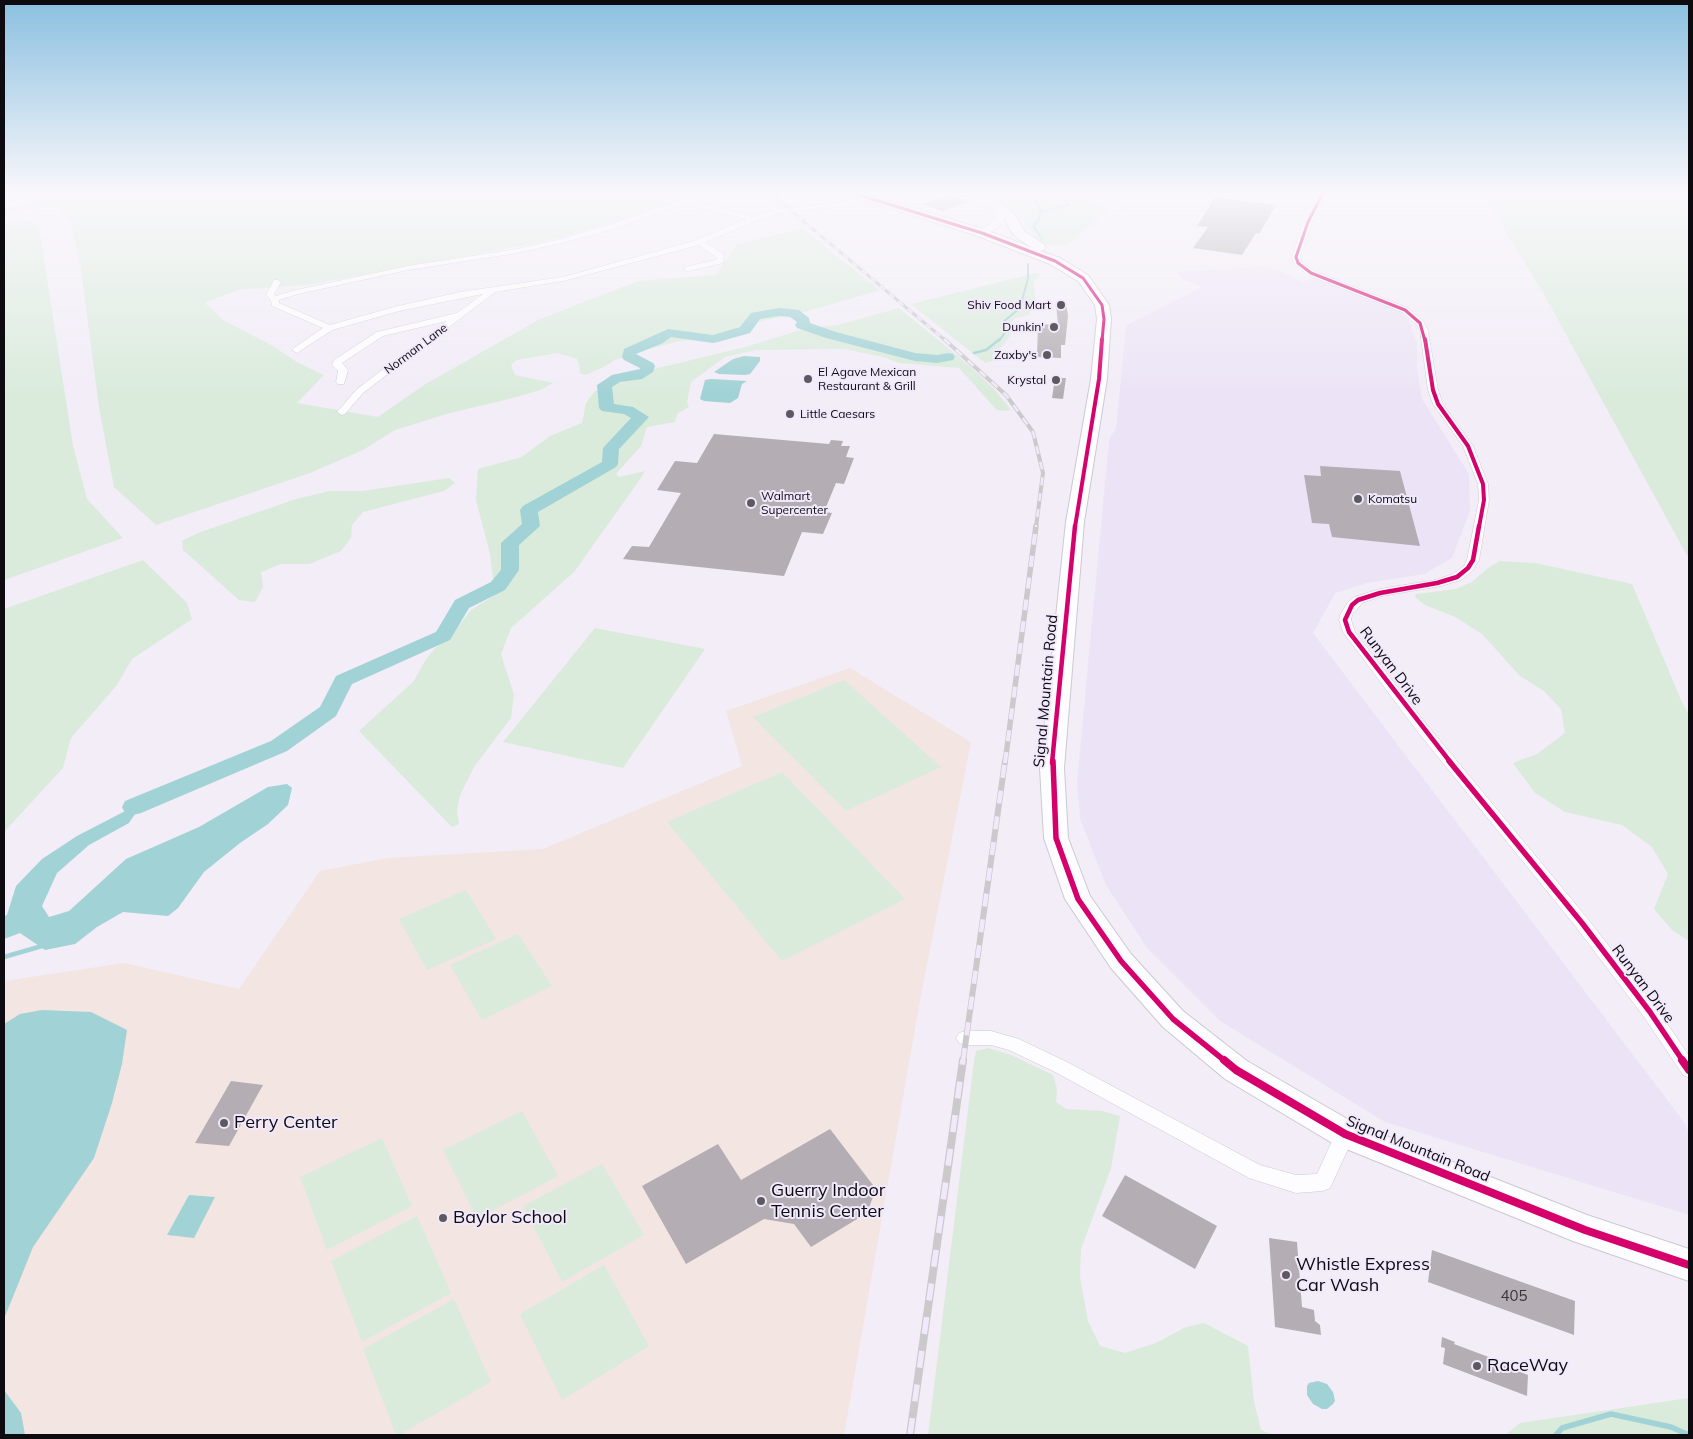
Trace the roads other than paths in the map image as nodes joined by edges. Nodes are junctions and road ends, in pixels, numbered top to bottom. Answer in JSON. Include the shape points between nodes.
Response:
{"nodes":[{"id":1,"x":459,"y":260,"type":"edge"},
{"id":2,"x":633,"y":260,"type":"edge"},
{"id":3,"x":720,"y":260,"type":"edge"},
{"id":4,"x":1297,"y":260,"type":"edge"},
{"id":5,"x":1055,"y":261,"type":"edge"},
{"id":6,"x":688,"y":269,"type":"dead end"},
{"id":7,"x":277,"y":282,"type":"dead end"},
{"id":8,"x":494,"y":289,"type":"junction"},
{"id":9,"x":275,"y":300,"type":"junction"},
{"id":10,"x":461,"y":315,"type":"junction"},
{"id":11,"x":329,"y":328,"type":"junction"},
{"id":12,"x":298,"y":350,"type":"dead end"},
{"id":13,"x":341,"y":382,"type":"dead end"},
{"id":14,"x":342,"y":412,"type":"dead end"},
{"id":15,"x":965,"y":1038,"type":"dead end"},
{"id":16,"x":1689,"y":1070,"type":"edge"},
{"id":17,"x":1345,"y":1134,"type":"junction"},
{"id":18,"x":1689,"y":1265,"type":"edge"}],
"edges":[{"from":1,"to":9,"type":"street","via":[[296,292]]},
{"from":2,"to":8,"type":"street","via":[[563,279]]},
{"from":3,"to":6,"type":"street"},
{"from":4,"to":16,"type":"street","name":"Runyan Drive","via":[[1311,273],[1405,310],[1420,323],[1438,404],[1468,446],[1483,484],[1484,500],[1473,560],[1468,568],[1457,578],[1358,600],[1346,615],[1349,632],[1422,728],[1582,924],[1650,1012]]},
{"from":5,"to":17,"type":"main road","name":"Signal Mountain Road","via":[[1083,278],[1102,305],[1104,319],[1099,379],[1075,522],[1064,621],[1052,768],[1056,838],[1078,899],[1121,961],[1173,1019],[1236,1070]]},
{"from":7,"to":9,"type":"street","via":[[270,295]]},
{"from":8,"to":10,"type":"street","name":"Norman Lane"},
{"from":8,"to":11,"type":"street","via":[[396,309]]},
{"from":9,"to":11,"type":"street","via":[[280,308]]},
{"from":10,"to":13,"type":"street","via":[[380,334],[337,362],[343,370]]},
{"from":10,"to":14,"type":"street","name":"Norman Lane","via":[[360,391]]},
{"from":11,"to":12,"type":"street"},
{"from":15,"to":17,"type":"street","via":[[991,1038],[1012,1044],[1256,1172],[1296,1184],[1323,1182]]},
{"from":17,"to":18,"type":"main road","name":"Signal Mountain Road","via":[[1585,1230]]}]}
